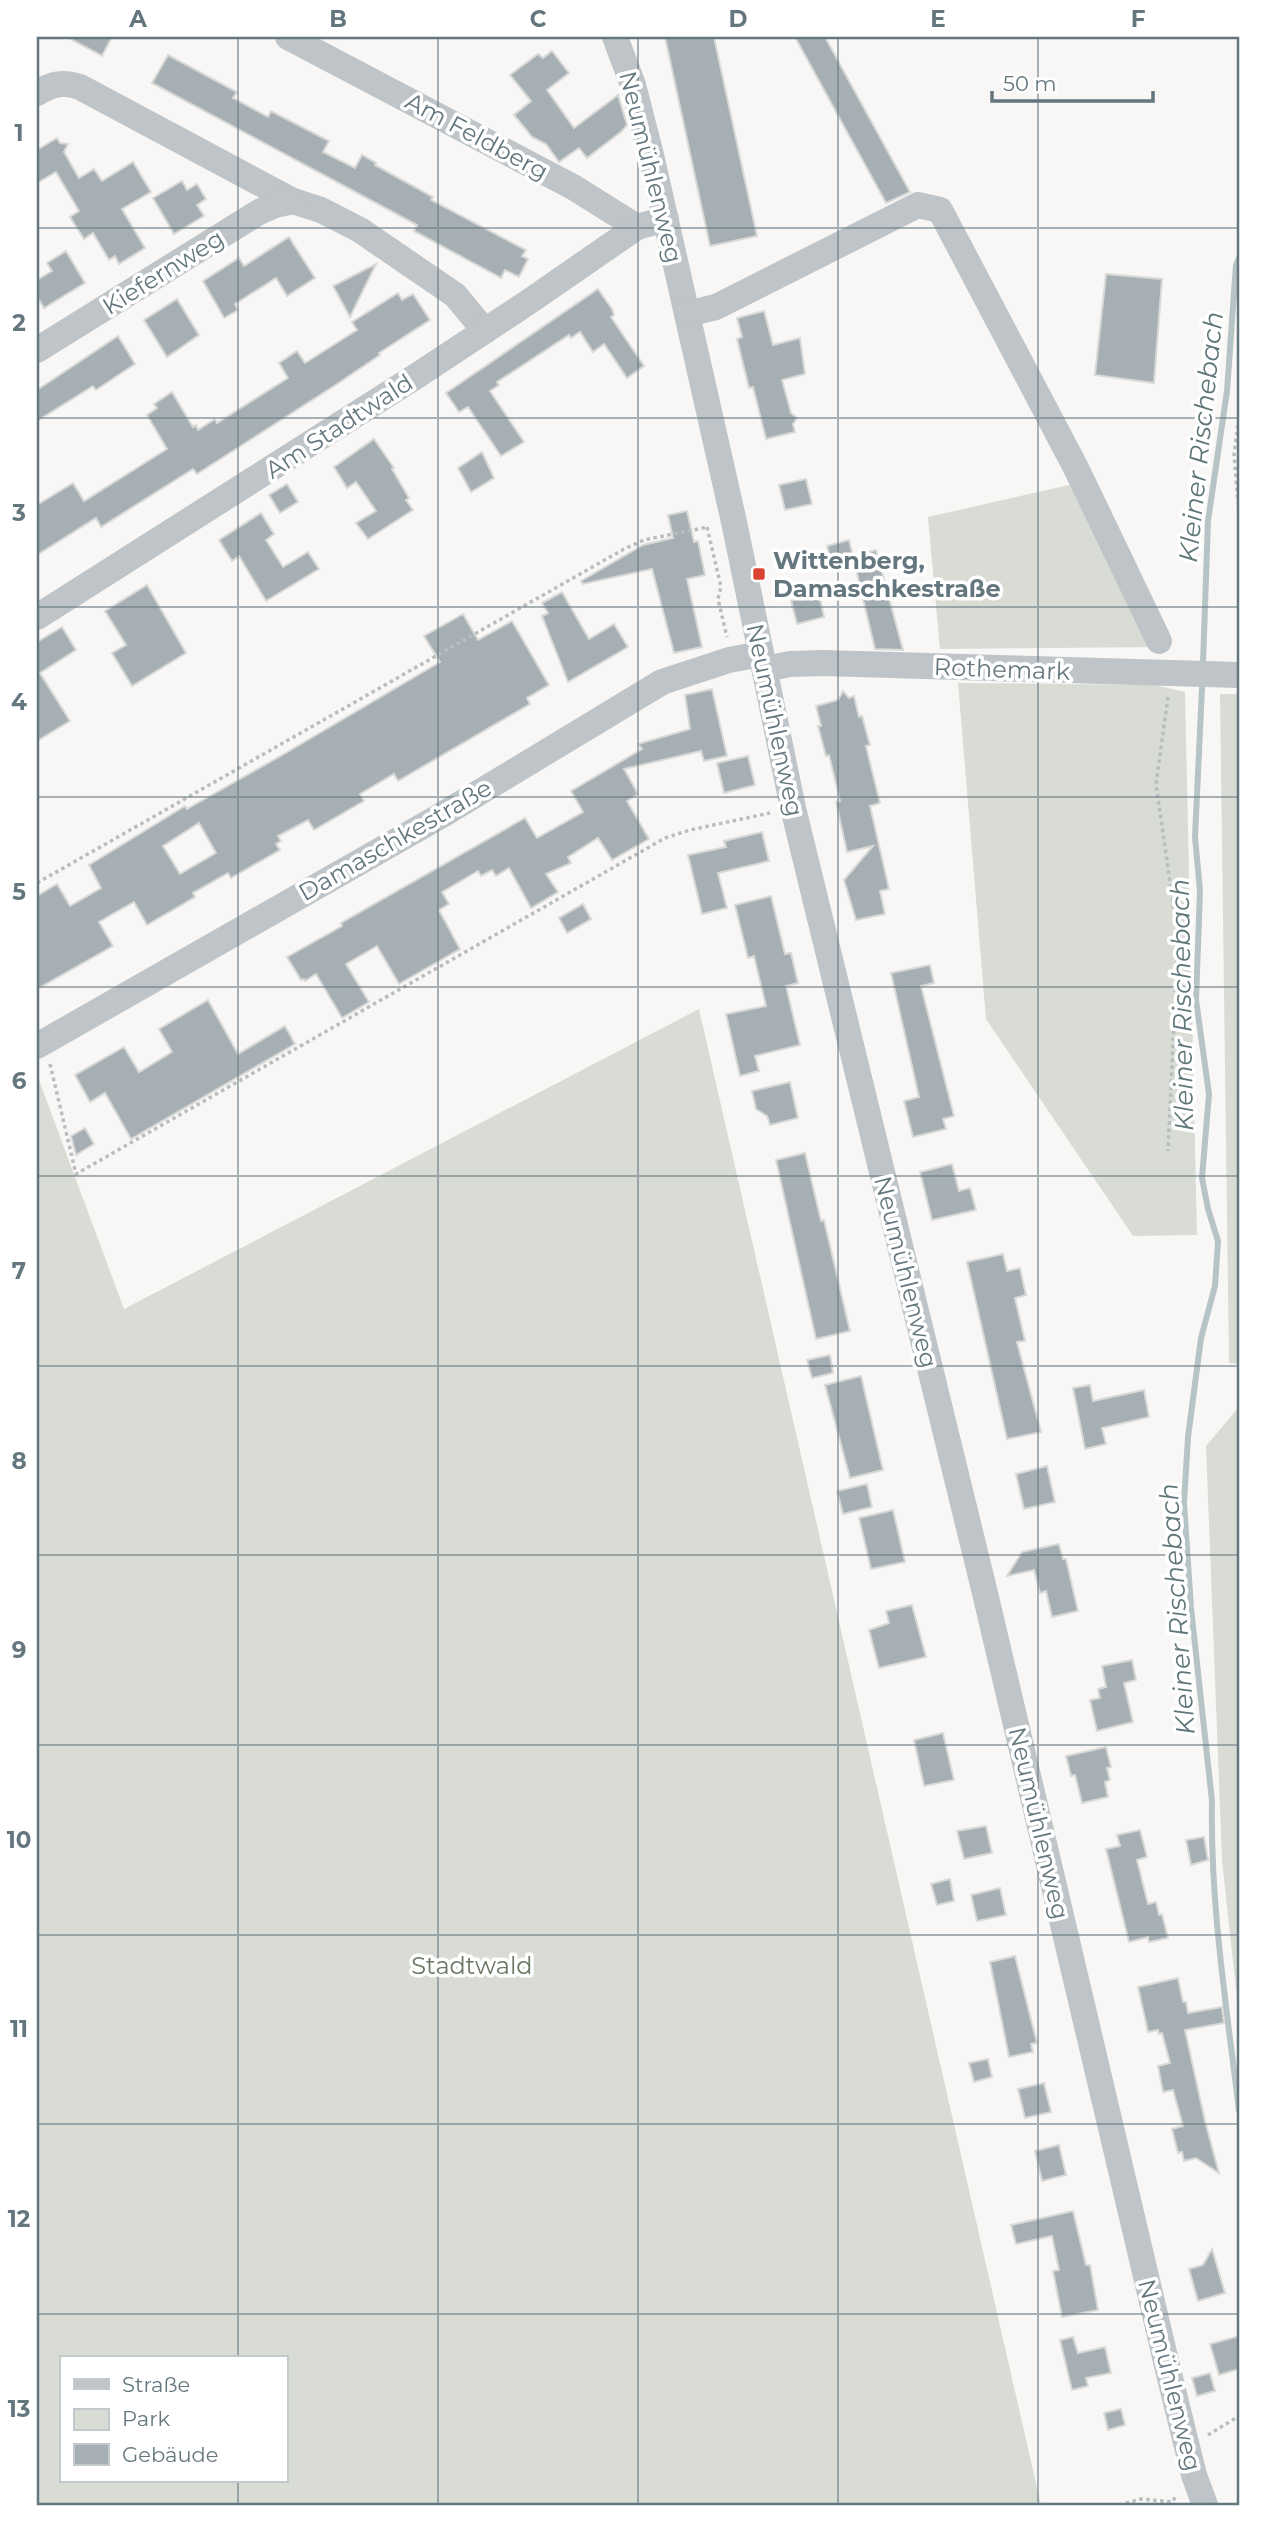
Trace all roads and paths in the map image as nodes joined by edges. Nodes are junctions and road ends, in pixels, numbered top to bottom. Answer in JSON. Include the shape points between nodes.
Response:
{"nodes":[{"id":1,"x":288,"y":37,"type":"edge"},
{"id":2,"x":615,"y":37,"type":"edge"},
{"id":3,"x":37,"y":93,"type":"edge"},
{"id":4,"x":293,"y":201,"type":"junction"},
{"id":5,"x":666,"y":219,"type":"junction"},
{"id":6,"x":637,"y":227,"type":"junction"},
{"id":7,"x":687,"y":314,"type":"junction"},
{"id":8,"x":485,"y":331,"type":"junction"},
{"id":9,"x":37,"y":350,"type":"edge"},
{"id":10,"x":1239,"y":418,"type":"edge"},
{"id":11,"x":1239,"y":513,"type":"edge"},
{"id":12,"x":734,"y":522,"type":"junction"},
{"id":13,"x":707,"y":527,"type":"junction"},
{"id":14,"x":37,"y":617,"type":"edge"},
{"id":15,"x":1159,"y":641,"type":"dead end"},
{"id":16,"x":755,"y":660,"type":"junction"},
{"id":17,"x":1204,"y":675,"type":"edge"},
{"id":18,"x":793,"y":808,"type":"junction"},
{"id":19,"x":37,"y":883,"type":"edge"},
{"id":20,"x":41,"y":1043,"type":"edge"},
{"id":21,"x":1168,"y":1151,"type":"dead end"},
{"id":22,"x":1239,"y":2416,"type":"edge"},
{"id":23,"x":1186,"y":2444,"type":"junction"},
{"id":24,"x":1194,"y":2475,"type":"junction"},
{"id":25,"x":1119,"y":2505,"type":"edge"},
{"id":26,"x":1205,"y":2505,"type":"edge"}],
"edges":[{"from":1,"to":6,"type":"street","name":"Am Feldberg","via":[[573,187]]},
{"from":2,"to":5,"type":"street","name":"Neumühlenweg","via":[[636,95]]},
{"from":3,"to":4,"type":"street","via":[[56,83],[80,87]]},
{"from":4,"to":8,"type":"street","via":[[360,230],[455,295]]},
{"from":4,"to":9,"type":"street","name":"Kiefernweg","via":[[259,212]]},
{"from":5,"to":6,"type":"street"},
{"from":5,"to":7,"type":"street","name":"Neumühlenweg"},
{"from":6,"to":8,"type":"street","name":"Am Stadtwald"},
{"from":7,"to":12,"type":"street","name":"Neumühlenweg"},
{"from":7,"to":15,"type":"street","via":[[716,307],[918,205],[940,210],[1076,468]]},
{"from":8,"to":14,"type":"street","name":"Am Stadtwald"},
{"from":10,"to":11,"type":"path","via":[[1234,454]]},
{"from":12,"to":13,"type":"path"},
{"from":12,"to":16,"type":"street","name":"Neumühlenweg"},
{"from":13,"to":16,"type":"path","via":[[730,649]]},
{"from":13,"to":19,"type":"path","via":[[644,540],[624,549]]},
{"from":16,"to":17,"type":"street","name":"Rothemark"},
{"from":16,"to":18,"type":"street","name":"Neumühlenweg"},
{"from":16,"to":20,"type":"street","name":"Damaschkestraße","via":[[662,682],[442,815]]},
{"from":17,"to":21,"type":"path","via":[[1156,784],[1178,938]]},
{"from":18,"to":20,"type":"path","via":[[665,838],[76,1174]]},
{"from":18,"to":23,"type":"street","name":"Neumühlenweg"},
{"from":22,"to":23,"type":"path"},
{"from":23,"to":24,"type":"street","name":"Neumühlenweg"},
{"from":24,"to":25,"type":"path","via":[[1172,2502],[1141,2499]]},
{"from":24,"to":26,"type":"street","name":"Neumühlenweg"}]}
